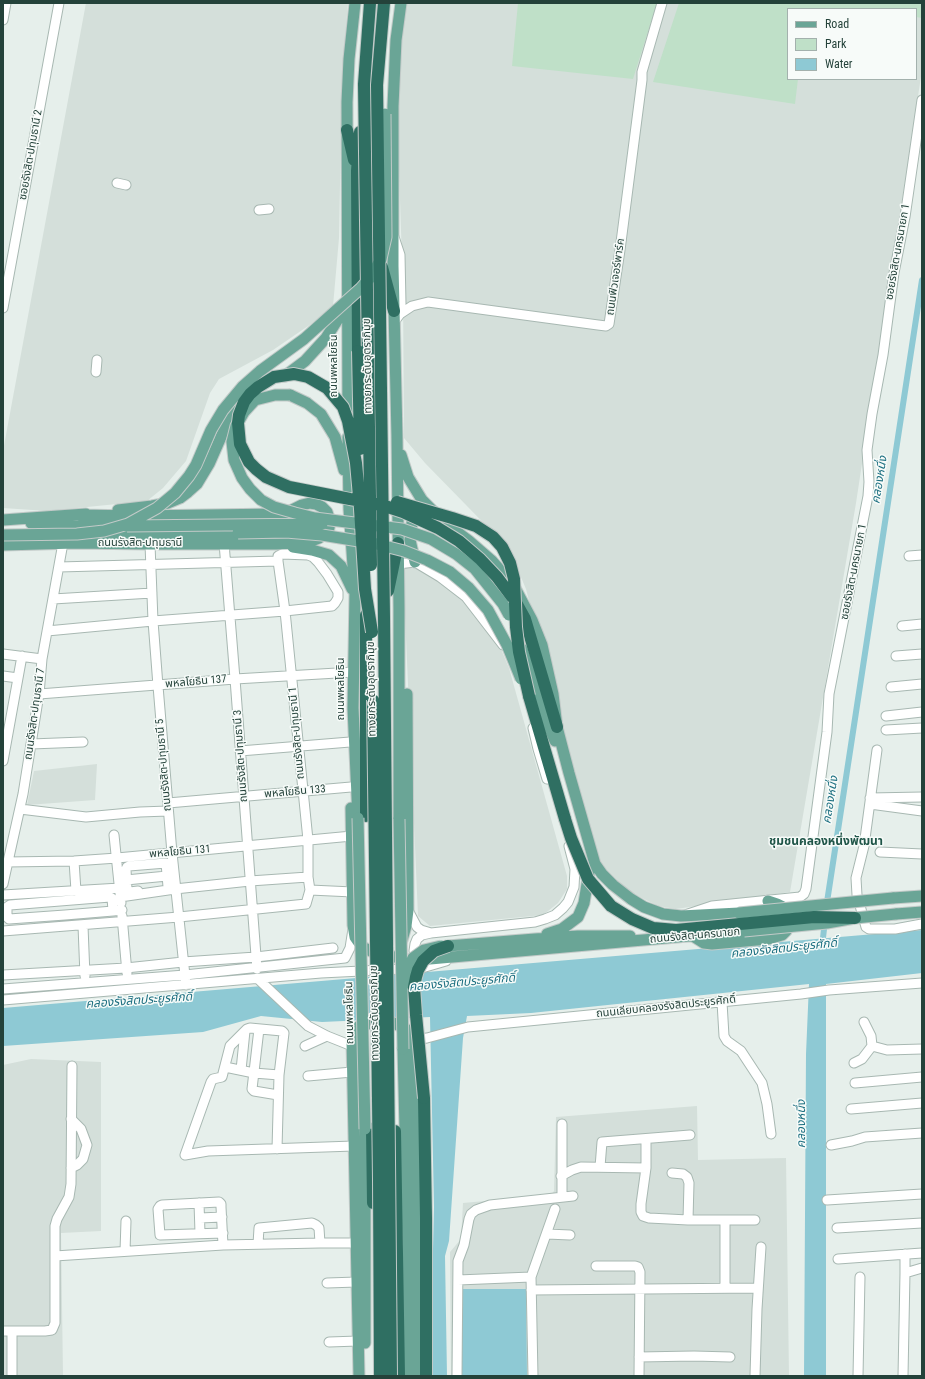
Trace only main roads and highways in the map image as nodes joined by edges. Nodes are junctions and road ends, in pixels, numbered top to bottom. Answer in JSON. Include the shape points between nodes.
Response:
{"nodes":[{"id":1,"x":352,"y":3,"type":"edge"},
{"id":2,"x":355,"y":3,"type":"edge"},
{"id":3,"x":366,"y":3,"type":"edge"},
{"id":4,"x":370,"y":3,"type":"edge"},
{"id":5,"x":384,"y":3,"type":"edge"},
{"id":6,"x":390,"y":3,"type":"edge"},
{"id":7,"x":395,"y":3,"type":"edge"},
{"id":8,"x":401,"y":3,"type":"edge"},
{"id":9,"x":353,"y":18,"type":"junction"},
{"id":10,"x":347,"y":130,"type":"junction"},
{"id":11,"x":360,"y":132,"type":"junction"},
{"id":12,"x":357,"y":171,"type":"junction"},
{"id":13,"x":382,"y":267,"type":"junction"},
{"id":14,"x":347,"y":296,"type":"junction"},
{"id":15,"x":397,"y":314,"type":"junction"},
{"id":16,"x":274,"y":377,"type":"junction"},
{"id":17,"x":243,"y":386,"type":"junction"},
{"id":18,"x":397,"y":436,"type":"junction"},
{"id":19,"x":348,"y":486,"type":"junction"},
{"id":20,"x":429,"y":508,"type":"junction"},
{"id":21,"x":277,"y":514,"type":"junction"},
{"id":22,"x":79,"y":515,"type":"junction"},
{"id":23,"x":3,"y":520,"type":"edge"},
{"id":24,"x":375,"y":525,"type":"junction"},
{"id":25,"x":3,"y":535,"type":"edge"},
{"id":26,"x":76,"y":543,"type":"junction"},
{"id":27,"x":398,"y":543,"type":"junction"},
{"id":28,"x":276,"y":544,"type":"junction"},
{"id":29,"x":3,"y":545,"type":"edge"},
{"id":30,"x":415,"y":562,"type":"road end"},
{"id":31,"x":399,"y":581,"type":"junction"},
{"id":32,"x":388,"y":591,"type":"junction"},
{"id":33,"x":355,"y":594,"type":"junction"},
{"id":34,"x":372,"y":632,"type":"junction"},
{"id":35,"x":529,"y":696,"type":"junction"},
{"id":36,"x":407,"y":700,"type":"junction"},
{"id":37,"x":354,"y":717,"type":"junction"},
{"id":38,"x":557,"y":727,"type":"junction"},
{"id":39,"x":569,"y":773,"type":"junction"},
{"id":40,"x":399,"y":774,"type":"junction"},
{"id":41,"x":362,"y":817,"type":"junction"},
{"id":42,"x":394,"y":818,"type":"junction"},
{"id":43,"x":589,"y":844,"type":"junction"},
{"id":44,"x":584,"y":887,"type":"dead end"},
{"id":45,"x":922,"y":895,"type":"edge"},
{"id":46,"x":768,"y":901,"type":"road end"},
{"id":47,"x":922,"y":912,"type":"edge"},
{"id":48,"x":628,"y":917,"type":"junction"},
{"id":49,"x":855,"y":918,"type":"junction"},
{"id":50,"x":693,"y":936,"type":"junction"},
{"id":51,"x":681,"y":937,"type":"junction"},
{"id":52,"x":535,"y":939,"type":"junction"},
{"id":53,"x":448,"y":946,"type":"junction"},
{"id":54,"x":381,"y":953,"type":"junction"},
{"id":55,"x":403,"y":1049,"type":"junction"},
{"id":56,"x":369,"y":1129,"type":"junction"},
{"id":57,"x":400,"y":1132,"type":"junction"},
{"id":58,"x":407,"y":1342,"type":"junction"},
{"id":59,"x":359,"y":1376,"type":"edge"},
{"id":60,"x":363,"y":1376,"type":"edge"},
{"id":61,"x":376,"y":1376,"type":"edge"},
{"id":62,"x":380,"y":1376,"type":"edge"},
{"id":63,"x":391,"y":1376,"type":"edge"},
{"id":64,"x":399,"y":1376,"type":"edge"},
{"id":65,"x":403,"y":1376,"type":"edge"},
{"id":66,"x":410,"y":1376,"type":"edge"},
{"id":67,"x":416,"y":1376,"type":"edge"},
{"id":68,"x":426,"y":1376,"type":"edge"}],
"edges":[{"from":1,"to":9,"type":"main road"},
{"from":2,"to":9,"type":"main road","name":"ถนนพหลโยธิน"},
{"from":3,"to":11,"type":"highway","name":"ถนนพหลโยธิน","via":[[359,78]]},
{"from":4,"to":34,"type":"highway","name":"ทางยกระดับอุตราภิมุข","bridge":true,"via":[[364,84]]},
{"from":5,"to":63,"type":"highway","name":"ทางยกระดับอุตราภิมุข","bridge":true,"via":[[377,85]]},
{"from":6,"to":13,"type":"highway","via":[[381,84]]},
{"from":7,"to":17,"type":"main road","bridge":true,"via":[[385,114],[386,237],[381,260],[370,278],[353,296],[304,339]]},
{"from":8,"to":15,"type":"main road","via":[[394,75],[393,234]]},
{"from":9,"to":10,"type":"main road","name":"ถนนพหลโยธิน"},
{"from":10,"to":12,"type":"highway"},
{"from":10,"to":14,"type":"main road","name":"ถนนพหลโยธิน"},
{"from":11,"to":12,"type":"highway"},
{"from":11,"to":41,"type":"highway","name":"ถนนพหลโยธิน","via":[[364,340]]},
{"from":12,"to":35,"type":"highway","bridge":true,"via":[[360,456],[364,476],[376,494],[476,526],[493,537],[502,547],[514,579],[519,652]]},
{"from":13,"to":15,"type":"highway"},
{"from":13,"to":32,"type":"highway"},
{"from":14,"to":19,"type":"main road","name":"ถนนพหลโยธิน"},
{"from":14,"to":22,"type":"main road","via":[[334,328],[309,358],[292,372],[256,391],[236,406],[209,464],[197,484],[188,492],[168,503]]},
{"from":15,"to":18,"type":"main road"},
{"from":16,"to":17,"type":"highway","bridge":true},
{"from":16,"to":34,"type":"highway","bridge":true,"via":[[294,374],[308,377],[327,388],[346,414],[356,463],[365,589]]},
{"from":16,"to":38,"type":"highway","bridge":true,"via":[[250,394],[239,415],[240,444],[249,462],[266,477],[289,487],[385,506],[403,512],[438,528],[459,541],[480,559],[512,596],[525,620]]},
{"from":17,"to":25,"type":"main road","bridge":true,"via":[[223,410],[189,476],[171,496],[148,514],[116,528],[92,532]]},
{"from":18,"to":20,"type":"main road","via":[[408,477]]},
{"from":18,"to":27,"type":"main road"},
{"from":19,"to":24,"type":"main road","bridge":true,"via":[[335,437],[321,414],[307,403],[290,395],[275,395],[255,400],[244,412],[236,426],[232,442],[234,460],[250,490],[261,500],[295,514]]},
{"from":19,"to":33,"type":"main road","name":"ถนนพหลโยธิน"},
{"from":20,"to":30,"type":"main road","via":[[418,512],[412,523],[410,540]]},
{"from":20,"to":38,"type":"main road","via":[[492,561],[514,586],[542,645],[553,694]]},
{"from":21,"to":22,"type":"main road"},
{"from":21,"to":28,"type":"main road","via":[[285,520],[287,526],[285,536]]},
{"from":21,"to":28,"type":"main road","via":[[286,514],[310,503],[322,507],[330,521],[329,528],[319,538]]},
{"from":22,"to":23,"type":"main road"},
{"from":23,"to":24,"type":"main road","bridge":true,"via":[[56,526]]},
{"from":24,"to":39,"type":"main road","bridge":true,"via":[[402,529],[431,539],[456,554],[475,569],[503,604]]},
{"from":26,"to":28,"type":"main road","name":"ถนนรังสิต-ปทุมธานี"},
{"from":26,"to":29,"type":"main road","name":"ถนนรังสิต-ปทุมธานี"},
{"from":26,"to":35,"type":"main road","bridge":true,"via":[[144,534],[286,532],[322,535],[404,551],[450,572],[469,588],[488,610],[507,645]]},
{"from":27,"to":31,"type":"main road"},
{"from":27,"to":32,"type":"highway"},
{"from":28,"to":33,"type":"main road","via":[[329,555],[341,566]]},
{"from":31,"to":36,"type":"main road","via":[[406,612]]},
{"from":31,"to":40,"type":"main road"},
{"from":32,"to":42,"type":"highway"},
{"from":33,"to":37,"type":"main road","name":"ถนนพหลโยธิน"},
{"from":34,"to":62,"type":"highway","name":"ทางยกระดับอุตราภิมุข","bridge":true},
{"from":35,"to":48,"type":"highway","bridge":true,"via":[[570,838],[588,879],[611,906]]},
{"from":36,"to":40,"type":"main road"},
{"from":36,"to":54,"type":"main road","via":[[408,910],[405,933],[397,949]]},
{"from":37,"to":41,"type":"main road","name":"ถนนพหลโยธิน"},
{"from":37,"to":54,"type":"main road","name":"ถนนรังสิต-นครนายก","via":[[350,742],[355,937],[362,947]]},
{"from":38,"to":39,"type":"main road"},
{"from":39,"to":43,"type":"main road"},
{"from":40,"to":42,"type":"main road"},
{"from":41,"to":56,"type":"highway","name":"ถนนพหลโยธิน","via":[[371,988]]},
{"from":42,"to":55,"type":"main road","bridge":true},
{"from":42,"to":57,"type":"highway","via":[[391,980]]},
{"from":43,"to":45,"type":"main road","name":"ถนนรังสิต-นครนายก","bridge":true,"via":[[595,864],[602,874],[627,897],[663,914],[681,916],[739,913]]},
{"from":43,"to":52,"type":"main road","via":[[585,897],[578,917],[562,929]]},
{"from":44,"to":48,"type":"highway","bridge":true,"via":[[606,908]]},
{"from":46,"to":50,"type":"main road","via":[[783,907],[788,916],[788,927],[782,935],[768,939],[712,944],[704,943]]},
{"from":47,"to":49,"type":"main road","name":"ถนนรังสิต-นครนายก","bridge":true},
{"from":48,"to":49,"type":"highway","bridge":true,"via":[[653,928],[676,930],[802,918]]},
{"from":49,"to":50,"type":"main road","name":"ถนนรังสิต-นครนายก","bridge":true},
{"from":50,"to":51,"type":"main road","name":"ถนนรังสิต-นครนายก"},
{"from":51,"to":52,"type":"main road"},
{"from":51,"to":54,"type":"main road","name":"ถนนรังสิต-นครนายก","via":[[430,959],[408,960]]},
{"from":52,"to":53,"type":"main road"},
{"from":53,"to":55,"type":"main road","bridge":true,"via":[[424,950],[413,958],[407,981]]},
{"from":53,"to":68,"type":"highway","bridge":true,"via":[[434,951],[423,961],[414,987],[424,1098]]},
{"from":55,"to":57,"type":"main road"},
{"from":56,"to":60,"type":"main road","name":"ถนนพหลโยธิน"},
{"from":56,"to":61,"type":"highway","name":"ถนนพหลโยธิน"},
{"from":57,"to":58,"type":"main road","via":[[408,1245]]},
{"from":57,"to":64,"type":"highway"},
{"from":58,"to":65,"type":"highway"},
{"from":58,"to":66,"type":"main road"},
{"from":59,"to":67,"type":"main road","via":[[352,1046],[353,1035],[358,1027],[370,1023],[391,1022],[406,1029],[412,1040],[418,1343]]}]}
